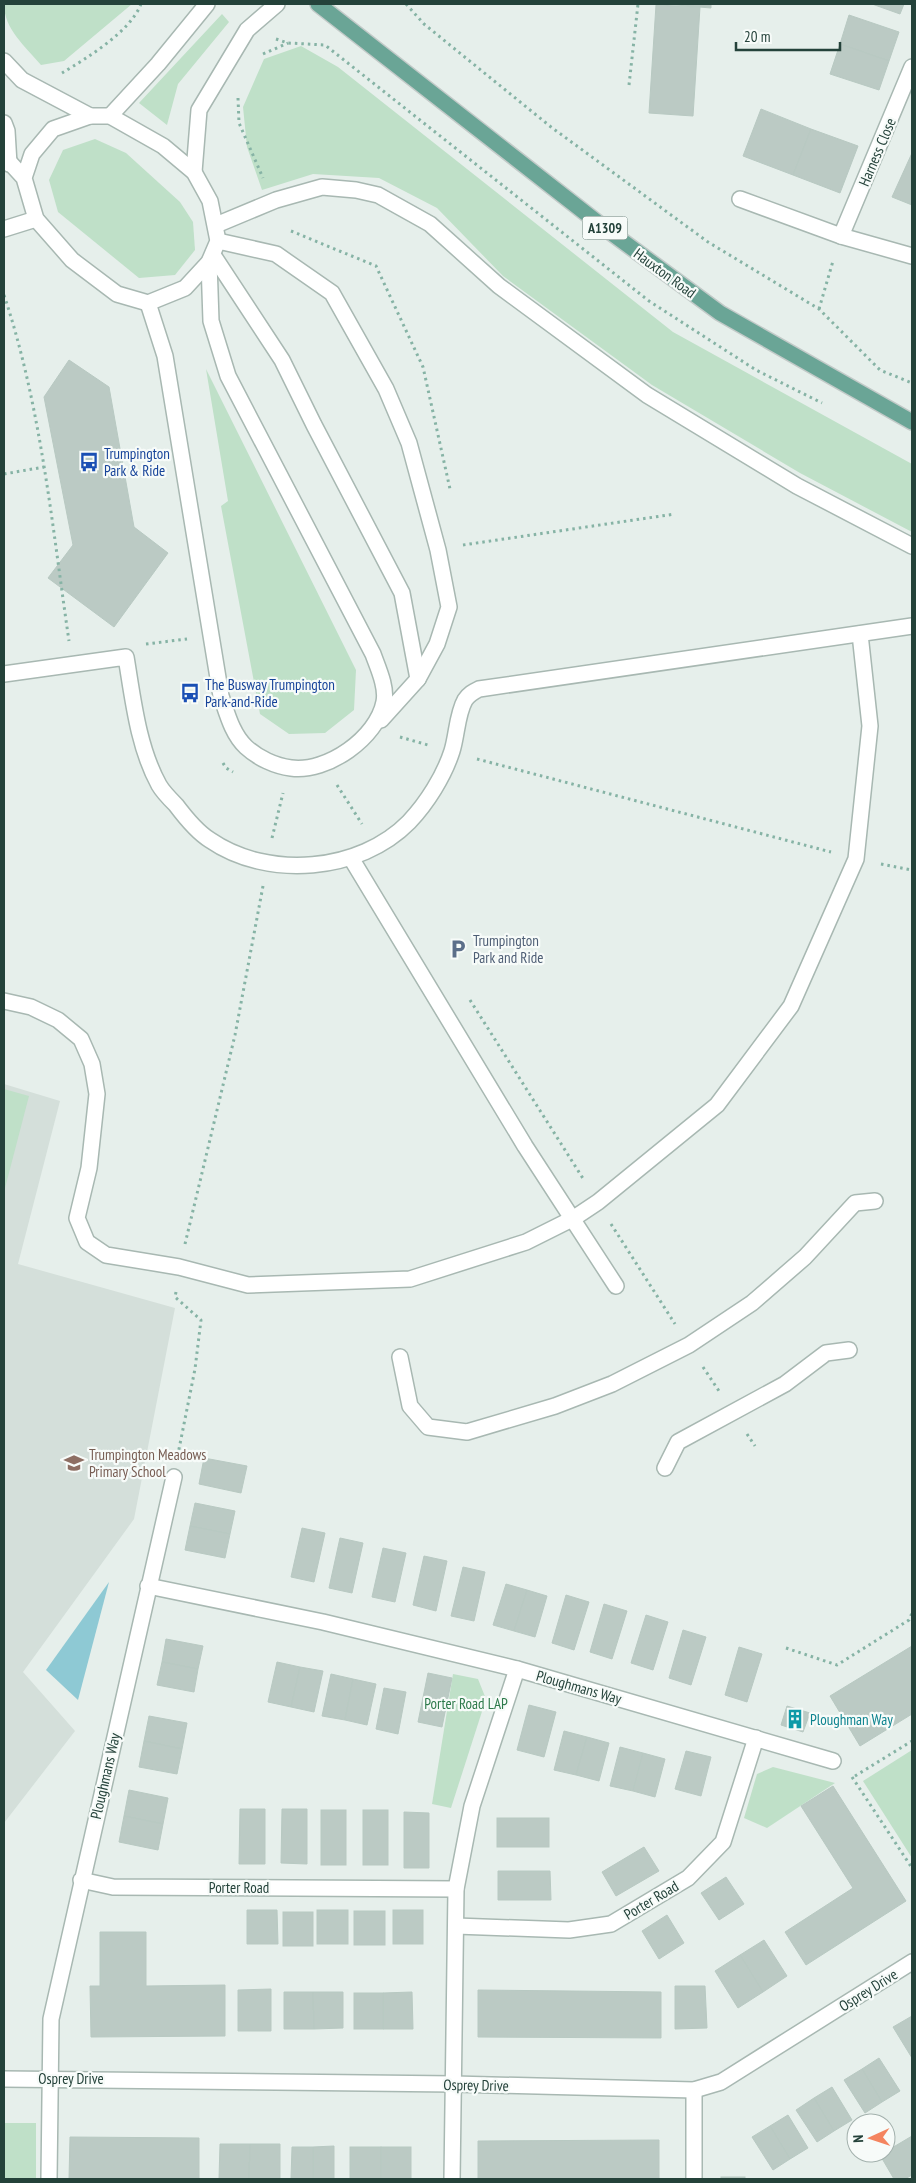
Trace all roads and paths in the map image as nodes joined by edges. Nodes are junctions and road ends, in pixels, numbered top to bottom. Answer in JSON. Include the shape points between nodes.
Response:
{"nodes":[{"id":1,"x":141,"y":4,"type":"edge"},
{"id":2,"x":207,"y":4,"type":"edge"},
{"id":3,"x":277,"y":4,"type":"edge"},
{"id":4,"x":318,"y":4,"type":"edge"},
{"id":5,"x":406,"y":4,"type":"edge"},
{"id":6,"x":638,"y":4,"type":"edge"},
{"id":7,"x":288,"y":43,"type":"dead end"},
{"id":8,"x":259,"y":56,"type":"dead end"},
{"id":9,"x":4,"y":61,"type":"edge"},
{"id":10,"x":912,"y":67,"type":"edge"},
{"id":11,"x":629,"y":85,"type":"dead end"},
{"id":12,"x":35,"y":88,"type":"junction"},
{"id":13,"x":242,"y":91,"type":"dead end"},
{"id":14,"x":90,"y":116,"type":"junction"},
{"id":15,"x":110,"y":116,"type":"junction"},
{"id":16,"x":4,"y":123,"type":"edge"},
{"id":17,"x":6,"y":160,"type":"edge"},
{"id":18,"x":194,"y":172,"type":"junction"},
{"id":19,"x":24,"y":178,"type":"junction"},
{"id":20,"x":740,"y":199,"type":"dead end"},
{"id":21,"x":276,"y":200,"type":"junction"},
{"id":22,"x":36,"y":220,"type":"junction"},
{"id":23,"x":216,"y":225,"type":"junction"},
{"id":24,"x":4,"y":228,"type":"edge"},
{"id":25,"x":841,"y":236,"type":"junction"},
{"id":26,"x":213,"y":253,"type":"junction"},
{"id":27,"x":912,"y":256,"type":"edge"},
{"id":28,"x":4,"y":295,"type":"edge"},
{"id":29,"x":148,"y":303,"type":"junction"},
{"id":30,"x":819,"y":309,"type":"junction"},
{"id":31,"x":912,"y":383,"type":"edge"},
{"id":32,"x":912,"y":422,"type":"edge"},
{"id":33,"x":44,"y":467,"type":"junction"},
{"id":34,"x":4,"y":474,"type":"edge"},
{"id":35,"x":676,"y":514,"type":"dead end"},
{"id":36,"x":463,"y":545,"type":"dead end"},
{"id":37,"x":912,"y":546,"type":"edge"},
{"id":38,"x":912,"y":626,"type":"edge"},
{"id":39,"x":860,"y":634,"type":"junction"},
{"id":40,"x":72,"y":664,"type":"junction"},
{"id":41,"x":4,"y":674,"type":"edge"},
{"id":42,"x":418,"y":680,"type":"junction"},
{"id":43,"x":376,"y":725,"type":"junction"},
{"id":44,"x":397,"y":736,"type":"dead end"},
{"id":45,"x":452,"y":752,"type":"junction"},
{"id":46,"x":335,"y":782,"type":"dead end"},
{"id":47,"x":283,"y":793,"type":"dead end"},
{"id":48,"x":376,"y":846,"type":"junction"},
{"id":49,"x":351,"y":858,"type":"junction"},
{"id":50,"x":856,"y":859,"type":"junction"},
{"id":51,"x":267,"y":862,"type":"junction"},
{"id":52,"x":912,"y":870,"type":"edge"},
{"id":53,"x":465,"y":992,"type":"dead end"},
{"id":54,"x":4,"y":1001,"type":"edge"},
{"id":55,"x":875,"y":1201,"type":"dead end"},
{"id":56,"x":598,"y":1202,"type":"junction"},
{"id":57,"x":574,"y":1218,"type":"junction"},
{"id":58,"x":179,"y":1267,"type":"junction"},
{"id":59,"x":616,"y":1286,"type":"dead end"},
{"id":60,"x":688,"y":1345,"type":"junction"},
{"id":61,"x":849,"y":1350,"type":"dead end"},
{"id":62,"x":400,"y":1357,"type":"dead end"},
{"id":63,"x":734,"y":1412,"type":"junction"},
{"id":64,"x":755,"y":1446,"type":"dead end"},
{"id":65,"x":664,"y":1468,"type":"dead end"},
{"id":66,"x":174,"y":1477,"type":"joint"},
{"id":67,"x":148,"y":1586,"type":"junction"},
{"id":68,"x":912,"y":1613,"type":"edge"},
{"id":69,"x":786,"y":1648,"type":"dead end"},
{"id":70,"x":517,"y":1669,"type":"junction"},
{"id":71,"x":756,"y":1738,"type":"junction"},
{"id":72,"x":912,"y":1740,"type":"edge"},
{"id":73,"x":833,"y":1761,"type":"joint"},
{"id":74,"x":853,"y":1778,"type":"junction"},
{"id":75,"x":912,"y":1868,"type":"edge"},
{"id":76,"x":82,"y":1880,"type":"junction"},
{"id":77,"x":456,"y":1889,"type":"junction"},
{"id":78,"x":456,"y":1926,"type":"junction"},
{"id":79,"x":912,"y":1962,"type":"edge"},
{"id":80,"x":51,"y":2078,"type":"junction"},
{"id":81,"x":4,"y":2079,"type":"edge"},
{"id":82,"x":454,"y":2084,"type":"junction"},
{"id":83,"x":694,"y":2090,"type":"junction"},
{"id":84,"x":49,"y":2179,"type":"edge"},
{"id":85,"x":452,"y":2179,"type":"edge"},
{"id":86,"x":694,"y":2179,"type":"edge"}],
"edges":[{"from":1,"to":12,"type":"path","via":[[136,15],[90,57]]},
{"from":2,"to":15,"type":"street"},
{"from":3,"to":18,"type":"street","via":[[247,30],[199,110]]},
{"from":4,"to":32,"type":"main road","name":"Hauxton Road","number":"A1309","via":[[602,226],[720,313]]},
{"from":5,"to":30,"type":"path","via":[[424,24],[550,127],[708,242]]},
{"from":6,"to":11,"type":"path"},
{"from":7,"to":8,"type":"path"},
{"from":9,"to":12,"type":"street","via":[[22,80]]},
{"from":10,"to":25,"type":"street","name":"Harness Close"},
{"from":12,"to":14,"type":"street"},
{"from":13,"to":21,"type":"path","via":[[237,100],[238,123]]},
{"from":14,"to":15,"type":"street"},
{"from":14,"to":19,"type":"street","via":[[53,129],[32,154]]},
{"from":15,"to":18,"type":"street","via":[[163,146]]},
{"from":16,"to":17,"type":"street","via":[[7,131]]},
{"from":17,"to":19,"type":"street"},
{"from":18,"to":23,"type":"street","via":[[210,201]]},
{"from":19,"to":22,"type":"street"},
{"from":20,"to":25,"type":"street"},
{"from":21,"to":23,"type":"street"},
{"from":21,"to":37,"type":"street","via":[[322,188],[378,195],[430,224],[499,286],[647,396],[797,486]]},
{"from":22,"to":24,"type":"street"},
{"from":22,"to":29,"type":"street","via":[[72,260],[94,277],[117,294]]},
{"from":23,"to":26,"type":"street"},
{"from":25,"to":27,"type":"street"},
{"from":25,"to":30,"type":"path"},
{"from":26,"to":29,"type":"street","via":[[185,288]]},
{"from":26,"to":42,"type":"street","via":[[282,360],[402,593]]},
{"from":26,"to":42,"type":"street","via":[[276,254],[332,293],[386,389],[409,442],[438,550],[448,607],[437,644]]},
{"from":26,"to":43,"type":"street","via":[[211,321],[228,376],[373,654],[384,701]]},
{"from":28,"to":33,"type":"path","via":[[18,338]]},
{"from":29,"to":43,"type":"street","via":[[165,356],[221,696],[231,725],[245,746],[267,762],[292,768],[314,766],[341,755],[364,739]]},
{"from":30,"to":31,"type":"path","via":[[880,370]]},
{"from":33,"to":34,"type":"path"},
{"from":33,"to":40,"type":"path"},
{"from":35,"to":36,"type":"path"},
{"from":38,"to":39,"type":"street"},
{"from":39,"to":45,"type":"street","via":[[479,689],[470,693],[464,702]]},
{"from":39,"to":50,"type":"street","via":[[870,726]]},
{"from":40,"to":41,"type":"street"},
{"from":40,"to":51,"type":"street","via":[[126,657],[138,724],[159,785],[209,840],[240,855]]},
{"from":42,"to":43,"type":"street"},
{"from":44,"to":45,"type":"path"},
{"from":45,"to":48,"type":"street","via":[[434,788],[409,822]]},
{"from":45,"to":50,"type":"path"},
{"from":46,"to":48,"type":"path"},
{"from":47,"to":51,"type":"path"},
{"from":48,"to":49,"type":"street"},
{"from":49,"to":51,"type":"street","via":[[315,865]]},
{"from":49,"to":57,"type":"street","via":[[525,1146]]},
{"from":50,"to":52,"type":"path"},
{"from":50,"to":56,"type":"street","via":[[791,1006],[717,1105]]},
{"from":51,"to":58,"type":"path","via":[[234,1035]]},
{"from":53,"to":56,"type":"path"},
{"from":54,"to":58,"type":"street","via":[[31,1007],[58,1020],[81,1039],[92,1064],[96,1103],[89,1168],[77,1218],[87,1242],[106,1255]]},
{"from":55,"to":60,"type":"street","via":[[855,1203],[805,1257],[752,1303]]},
{"from":56,"to":57,"type":"street"},
{"from":56,"to":60,"type":"path"},
{"from":57,"to":58,"type":"street","via":[[526,1242],[410,1279],[248,1285]]},
{"from":57,"to":59,"type":"street"},
{"from":58,"to":66,"type":"path","via":[[175,1297],[201,1320]]},
{"from":60,"to":62,"type":"street","via":[[596,1390],[555,1406],[467,1432],[428,1427],[410,1406]]},
{"from":60,"to":63,"type":"path"},
{"from":61,"to":63,"type":"street","via":[[826,1353],[786,1384]]},
{"from":63,"to":64,"type":"path"},
{"from":63,"to":65,"type":"street","via":[[678,1442]]},
{"from":66,"to":67,"type":"street","name":"Ploughmans Way"},
{"from":67,"to":70,"type":"street","name":"Ploughmans Way","via":[[323,1622]]},
{"from":67,"to":76,"type":"street","name":"Ploughmans Way"},
{"from":68,"to":69,"type":"path","via":[[910,1620],[837,1664]]},
{"from":70,"to":71,"type":"street","name":"Ploughmans Way"},
{"from":70,"to":77,"type":"street","via":[[472,1806]]},
{"from":71,"to":73,"type":"street","name":"Ploughmans Way"},
{"from":71,"to":78,"type":"street","name":"Porter Road","via":[[723,1842],[688,1878],[611,1924],[569,1930]]},
{"from":72,"to":74,"type":"path"},
{"from":73,"to":74,"type":"path"},
{"from":74,"to":75,"type":"path"},
{"from":76,"to":77,"type":"street","name":"Porter Road","via":[[113,1887]]},
{"from":76,"to":80,"type":"street","name":"Ploughmans Way","via":[[51,2020]]},
{"from":77,"to":78,"type":"street"},
{"from":78,"to":82,"type":"street"},
{"from":79,"to":83,"type":"street","name":"Osprey Drive","via":[[721,2082]]},
{"from":80,"to":81,"type":"street","name":"Osprey Drive"},
{"from":80,"to":82,"type":"street","name":"Osprey Drive"},
{"from":80,"to":84,"type":"street","name":"Ploughmans Way"},
{"from":82,"to":83,"type":"street","name":"Osprey Drive"},
{"from":82,"to":85,"type":"street"},
{"from":83,"to":86,"type":"street"}]}
